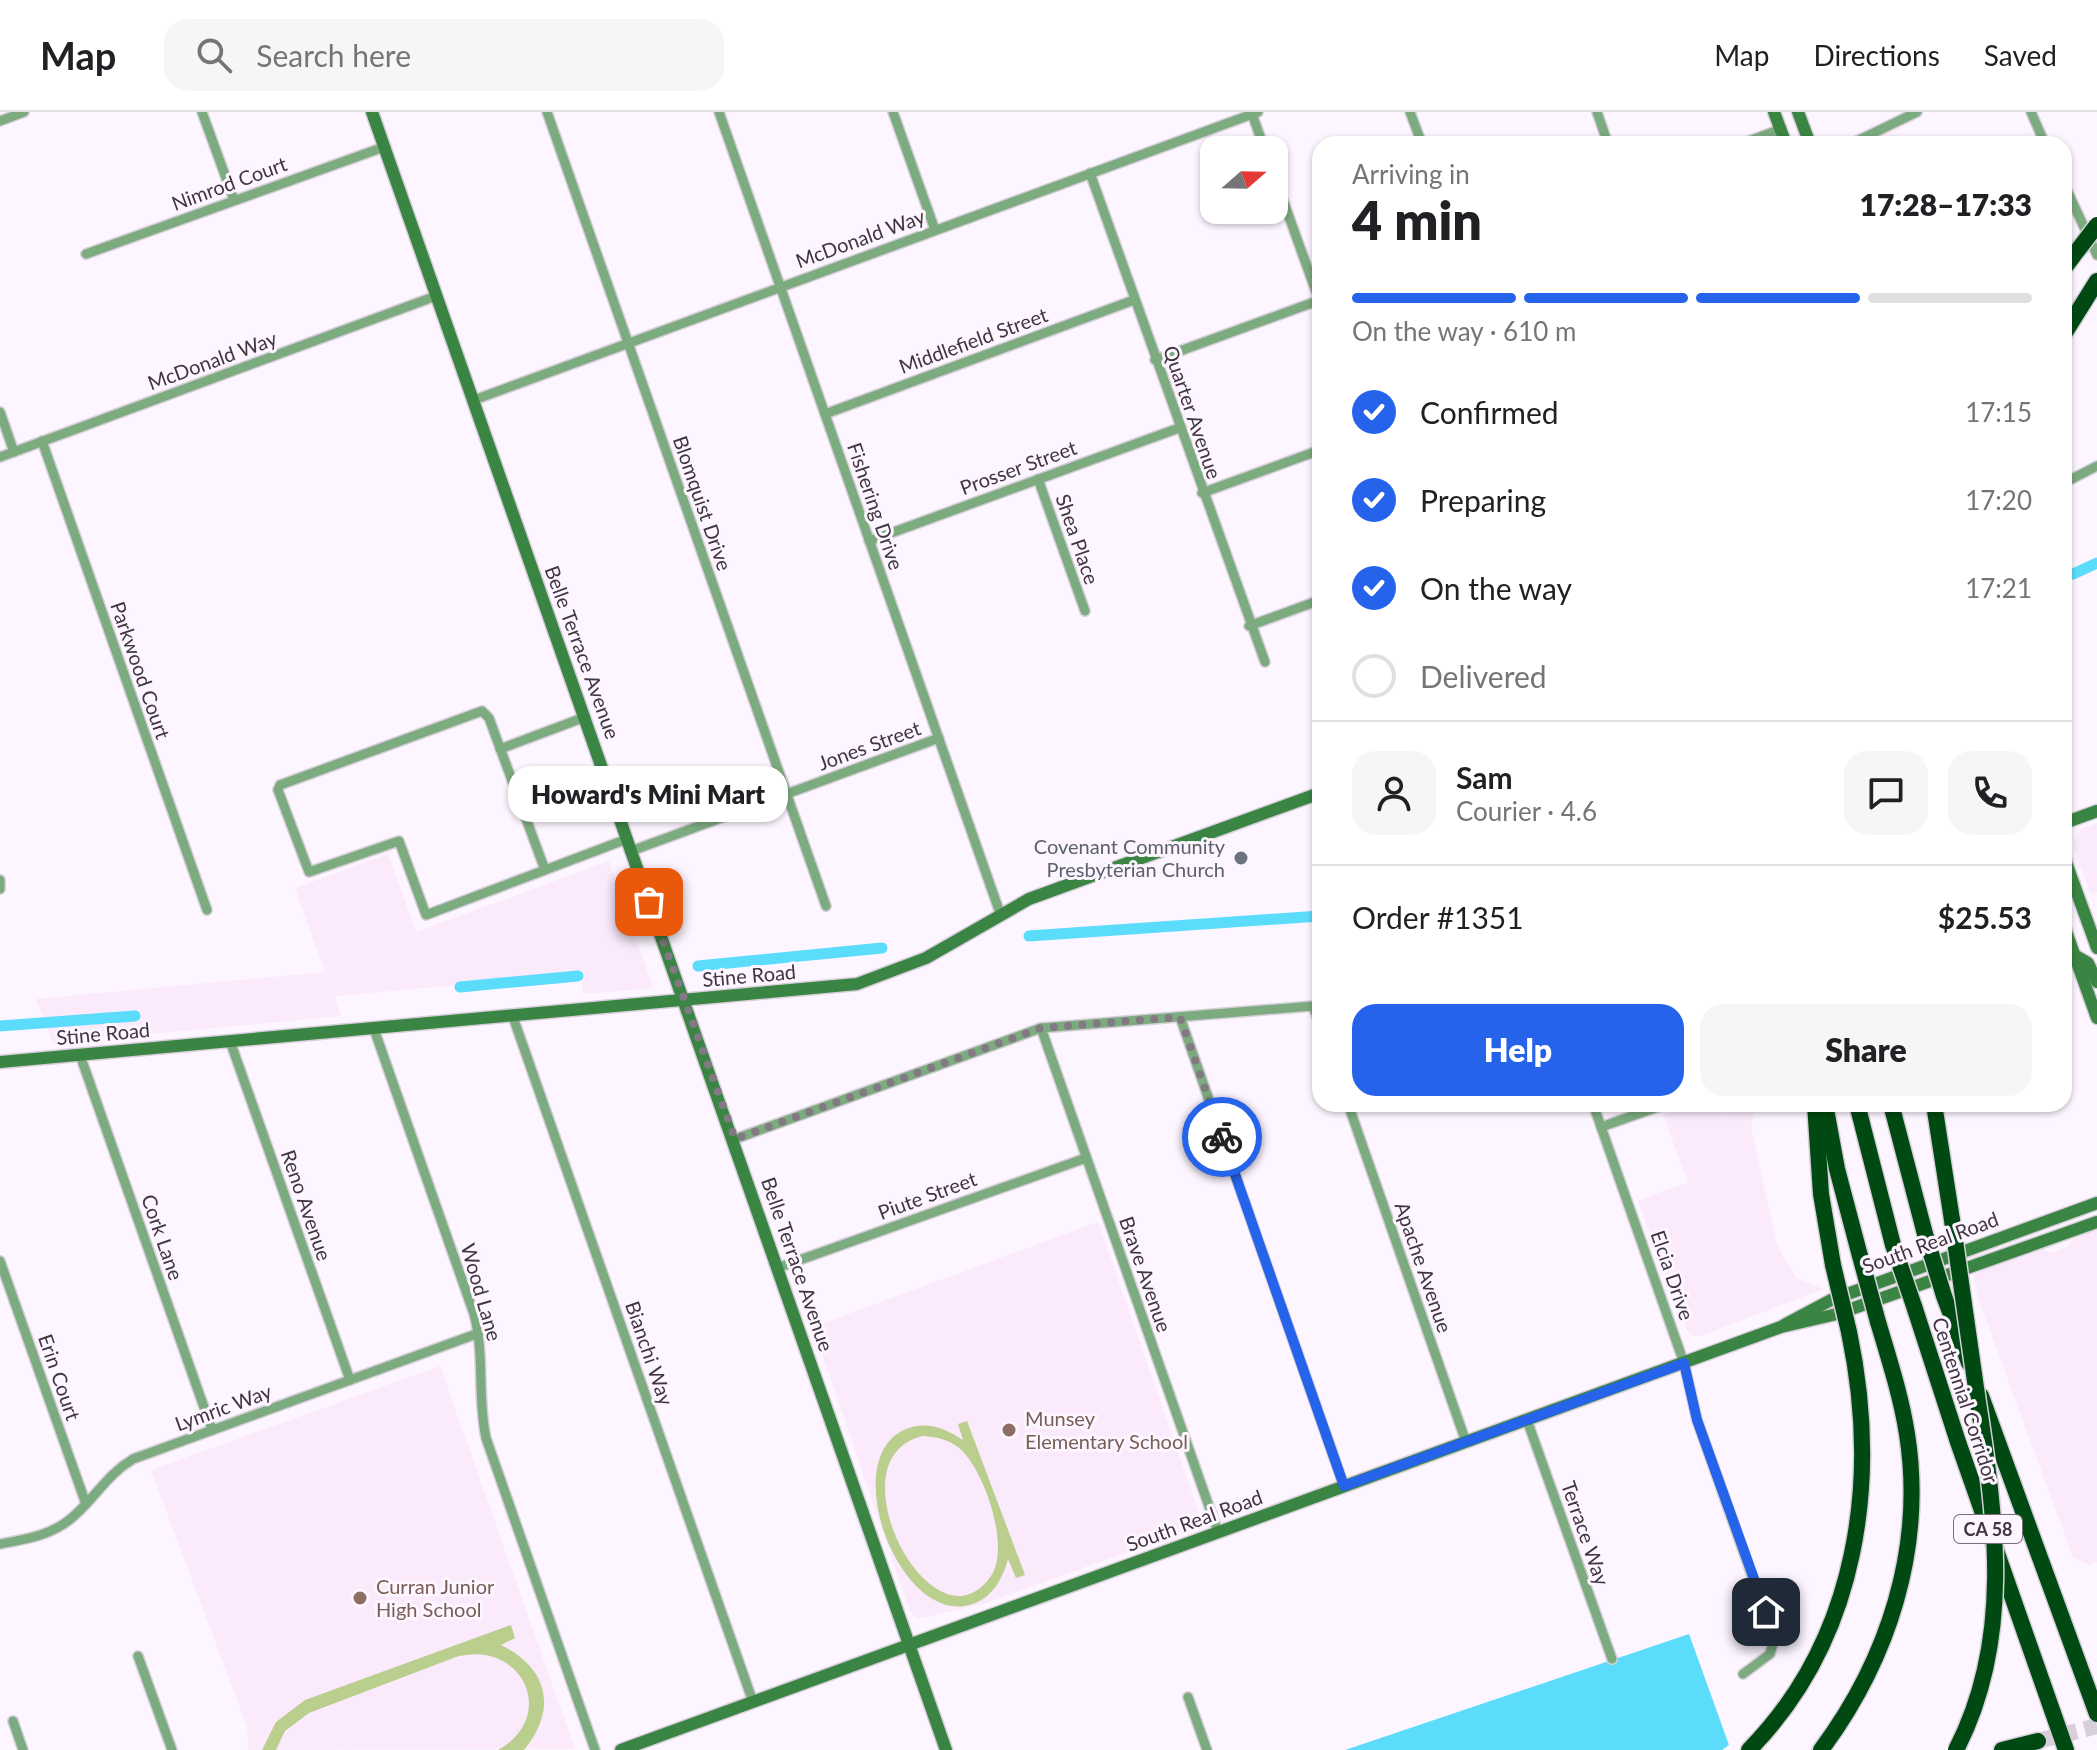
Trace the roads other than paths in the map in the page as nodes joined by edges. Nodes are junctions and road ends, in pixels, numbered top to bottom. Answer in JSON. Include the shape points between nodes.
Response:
{"nodes":[{"id":1,"x":24,"y":112,"type":"edge"},
{"id":2,"x":202,"y":112,"type":"edge"},
{"id":3,"x":372,"y":112,"type":"edge"},
{"id":4,"x":547,"y":112,"type":"edge"},
{"id":5,"x":719,"y":112,"type":"edge"},
{"id":6,"x":893,"y":112,"type":"edge"},
{"id":7,"x":1410,"y":112,"type":"edge"},
{"id":8,"x":1597,"y":112,"type":"edge"},
{"id":9,"x":1774,"y":112,"type":"edge"},
{"id":10,"x":1798,"y":112,"type":"edge"},
{"id":11,"x":1917,"y":112,"type":"edge"},
{"id":12,"x":2031,"y":112,"type":"edge"},
{"id":13,"x":1255,"y":113,"type":"edge"},
{"id":14,"x":0,"y":121,"type":"edge"},
{"id":15,"x":1781,"y":129,"type":"junction"},
{"id":16,"x":1261,"y":136,"type":"edge"},
{"id":17,"x":1419,"y":136,"type":"edge"},
{"id":18,"x":1605,"y":136,"type":"edge"},
{"id":19,"x":1762,"y":136,"type":"edge"},
{"id":20,"x":1783,"y":136,"type":"edge"},
{"id":21,"x":1807,"y":136,"type":"edge"},
{"id":22,"x":1867,"y":136,"type":"edge"},
{"id":23,"x":2042,"y":136,"type":"edge"},
{"id":24,"x":384,"y":147,"type":"junction"},
{"id":25,"x":1090,"y":173,"type":"junction"},
{"id":26,"x":234,"y":200,"type":"junction"},
{"id":27,"x":2072,"y":203,"type":"edge"},
{"id":28,"x":1288,"y":214,"type":"edge"},
{"id":29,"x":2097,"y":225,"type":"edge"},
{"id":30,"x":935,"y":230,"type":"junction"},
{"id":31,"x":86,"y":254,"type":"dead end"},
{"id":32,"x":2097,"y":255,"type":"edge"},
{"id":33,"x":2072,"y":258,"type":"edge"},
{"id":34,"x":1312,"y":281,"type":"edge"},
{"id":35,"x":2094,"y":285,"type":"edge"},
{"id":36,"x":780,"y":286,"type":"junction"},
{"id":37,"x":436,"y":296,"type":"junction"},
{"id":38,"x":1134,"y":300,"type":"junction"},
{"id":39,"x":1312,"y":303,"type":"edge"},
{"id":40,"x":2072,"y":321,"type":"edge"},
{"id":41,"x":628,"y":342,"type":"junction"},
{"id":42,"x":1155,"y":360,"type":"junction"},
{"id":43,"x":474,"y":400,"type":"junction"},
{"id":44,"x":0,"y":412,"type":"edge"},
{"id":45,"x":825,"y":414,"type":"junction"},
{"id":46,"x":1179,"y":428,"type":"junction"},
{"id":47,"x":42,"y":441,"type":"junction"},
{"id":48,"x":14,"y":452,"type":"junction"},
{"id":49,"x":1312,"y":453,"type":"edge"},
{"id":50,"x":0,"y":457,"type":"edge"},
{"id":51,"x":2097,"y":466,"type":"edge"},
{"id":52,"x":1038,"y":479,"type":"junction"},
{"id":53,"x":2072,"y":479,"type":"edge"},
{"id":54,"x":1202,"y":493,"type":"junction"},
{"id":55,"x":869,"y":541,"type":"junction"},
{"id":56,"x":1312,"y":603,"type":"edge"},
{"id":57,"x":1085,"y":611,"type":"dead end"},
{"id":58,"x":1249,"y":626,"type":"junction"},
{"id":59,"x":1265,"y":662,"type":"dead end"},
{"id":60,"x":585,"y":717,"type":"junction"},
{"id":61,"x":939,"y":738,"type":"junction"},
{"id":62,"x":500,"y":749,"type":"junction"},
{"id":63,"x":786,"y":794,"type":"junction"},
{"id":64,"x":1312,"y":796,"type":"edge"},
{"id":65,"x":2097,"y":811,"type":"edge"},
{"id":66,"x":2072,"y":820,"type":"edge"},
{"id":67,"x":629,"y":845,"type":"junction"},
{"id":68,"x":545,"y":870,"type":"junction"},
{"id":69,"x":2072,"y":879,"type":"edge"},
{"id":70,"x":0,"y":880,"type":"edge"},
{"id":71,"x":0,"y":889,"type":"edge"},
{"id":72,"x":826,"y":906,"type":"dead end"},
{"id":73,"x":207,"y":910,"type":"dead end"},
{"id":74,"x":1000,"y":913,"type":"junction"},
{"id":75,"x":2097,"y":948,"type":"edge"},
{"id":76,"x":2072,"y":949,"type":"edge"},
{"id":77,"x":2074,"y":955,"type":"junction"},
{"id":78,"x":2097,"y":982,"type":"edge"},
{"id":79,"x":685,"y":1001,"type":"junction"},
{"id":80,"x":1312,"y":1006,"type":"edge"},
{"id":81,"x":513,"y":1017,"type":"junction"},
{"id":82,"x":1180,"y":1017,"type":"junction"},
{"id":83,"x":2097,"y":1018,"type":"edge"},
{"id":84,"x":1041,"y":1028,"type":"junction"},
{"id":85,"x":374,"y":1029,"type":"junction"},
{"id":86,"x":230,"y":1041,"type":"junction"},
{"id":87,"x":80,"y":1055,"type":"junction"},
{"id":88,"x":0,"y":1062,"type":"edge"},
{"id":89,"x":1351,"y":1112,"type":"edge"},
{"id":90,"x":1596,"y":1112,"type":"edge"},
{"id":91,"x":1643,"y":1112,"type":"edge"},
{"id":92,"x":1816,"y":1112,"type":"edge"},
{"id":93,"x":1826,"y":1112,"type":"edge"},
{"id":94,"x":1859,"y":1112,"type":"edge"},
{"id":95,"x":1893,"y":1112,"type":"edge"},
{"id":96,"x":1935,"y":1112,"type":"edge"},
{"id":97,"x":1601,"y":1127,"type":"junction"},
{"id":98,"x":735,"y":1139,"type":"junction"},
{"id":99,"x":1086,"y":1158,"type":"junction"},
{"id":100,"x":2097,"y":1203,"type":"edge"},
{"id":101,"x":2097,"y":1222,"type":"edge"},
{"id":102,"x":0,"y":1261,"type":"edge"},
{"id":103,"x":780,"y":1267,"type":"junction"},
{"id":104,"x":1781,"y":1327,"type":"junction"},
{"id":105,"x":479,"y":1333,"type":"junction"},
{"id":106,"x":1684,"y":1363,"type":"junction"},
{"id":107,"x":350,"y":1380,"type":"junction"},
{"id":108,"x":1527,"y":1420,"type":"junction"},
{"id":109,"x":212,"y":1430,"type":"junction"},
{"id":110,"x":1466,"y":1442,"type":"junction"},
{"id":111,"x":1344,"y":1486,"type":"junction"},
{"id":112,"x":86,"y":1504,"type":"junction"},
{"id":113,"x":1218,"y":1532,"type":"junction"},
{"id":114,"x":0,"y":1544,"type":"edge"},
{"id":115,"x":908,"y":1645,"type":"junction"},
{"id":116,"x":138,"y":1656,"type":"dead end"},
{"id":117,"x":1612,"y":1659,"type":"dead end"},
{"id":118,"x":1743,"y":1674,"type":"dead end"},
{"id":119,"x":1188,"y":1697,"type":"dead end"},
{"id":120,"x":753,"y":1702,"type":"junction"},
{"id":121,"x":2097,"y":1714,"type":"edge"},
{"id":122,"x":13,"y":1721,"type":"dead end"},
{"id":123,"x":2038,"y":1741,"type":"tunnel mouth"},
{"id":124,"x":23,"y":1750,"type":"edge"},
{"id":125,"x":172,"y":1750,"type":"edge"},
{"id":126,"x":595,"y":1750,"type":"edge"},
{"id":127,"x":621,"y":1750,"type":"edge"},
{"id":128,"x":946,"y":1750,"type":"edge"},
{"id":129,"x":1207,"y":1750,"type":"edge"},
{"id":130,"x":1749,"y":1750,"type":"edge"},
{"id":131,"x":1821,"y":1750,"type":"edge"},
{"id":132,"x":1956,"y":1750,"type":"edge"},
{"id":133,"x":2002,"y":1750,"type":"edge"},
{"id":134,"x":2066,"y":1750,"type":"edge"}],
"edges":[{"from":1,"to":14,"type":"street"},
{"from":2,"to":26,"type":"street"},
{"from":3,"to":24,"type":"street","name":"Belle Terrace Avenue"},
{"from":4,"to":41,"type":"street","name":"Blomquist Drive"},
{"from":5,"to":36,"type":"street","name":"Fishering Drive"},
{"from":6,"to":30,"type":"street"},
{"from":7,"to":17,"type":"street"},
{"from":8,"to":18,"type":"street"},
{"from":9,"to":15,"type":"street"},
{"from":10,"to":21,"type":"street"},
{"from":11,"to":22,"type":"street"},
{"from":12,"to":23,"type":"street"},
{"from":13,"to":16,"type":"street"},
{"from":13,"to":25,"type":"street","name":"McDonald Way"},
{"from":15,"to":19,"type":"street"},
{"from":15,"to":20,"type":"street"},
{"from":24,"to":26,"type":"street","name":"Nimrod Court"},
{"from":24,"to":37,"type":"street","name":"Belle Terrace Avenue"},
{"from":25,"to":30,"type":"street","name":"McDonald Way"},
{"from":25,"to":38,"type":"street","name":"Quarter Avenue"},
{"from":26,"to":31,"type":"street","name":"Nimrod Court"},
{"from":27,"to":32,"type":"street"},
{"from":28,"to":34,"type":"street"},
{"from":29,"to":33,"type":"highway","bridge":true},
{"from":30,"to":36,"type":"street","name":"McDonald Way"},
{"from":35,"to":40,"type":"highway"},
{"from":36,"to":41,"type":"street","name":"McDonald Way"},
{"from":36,"to":45,"type":"street","name":"Fishering Drive"},
{"from":37,"to":43,"type":"street","name":"Belle Terrace Avenue"},
{"from":37,"to":47,"type":"street","name":"McDonald Way"},
{"from":38,"to":42,"type":"street","name":"Quarter Avenue"},
{"from":38,"to":45,"type":"street","name":"Middlefield Street"},
{"from":39,"to":42,"type":"street"},
{"from":41,"to":43,"type":"street","name":"McDonald Way"},
{"from":41,"to":63,"type":"street","name":"Blomquist Drive"},
{"from":42,"to":46,"type":"street","name":"Quarter Avenue"},
{"from":43,"to":60,"type":"street","name":"Belle Terrace Avenue"},
{"from":44,"to":48,"type":"street"},
{"from":45,"to":55,"type":"street","name":"Fishering Drive"},
{"from":46,"to":52,"type":"street","name":"Prosser Street"},
{"from":46,"to":54,"type":"street","name":"Quarter Avenue"},
{"from":47,"to":48,"type":"street","name":"McDonald Way"},
{"from":47,"to":73,"type":"street","name":"Parkwood Court"},
{"from":48,"to":50,"type":"street","name":"McDonald Way"},
{"from":49,"to":54,"type":"street"},
{"from":51,"to":53,"type":"street"},
{"from":52,"to":55,"type":"street","name":"Prosser Street"},
{"from":52,"to":57,"type":"street","name":"Shea Place"},
{"from":54,"to":58,"type":"street","name":"Quarter Avenue"},
{"from":55,"to":61,"type":"street","name":"Fishering Drive"},
{"from":56,"to":58,"type":"street"},
{"from":58,"to":59,"type":"street","name":"Quarter Avenue"},
{"from":60,"to":62,"type":"street"},
{"from":60,"to":67,"type":"street","name":"Belle Terrace Avenue"},
{"from":61,"to":63,"type":"street","name":"Jones Street"},
{"from":61,"to":74,"type":"street","name":"Fishering Drive"},
{"from":62,"to":68,"type":"street"},
{"from":62,"to":68,"type":"street","name":"Jones Street","via":[[482,711],[280,785],[279,794],[309,872],[399,841],[426,915]]},
{"from":63,"to":67,"type":"street","name":"Jones Street"},
{"from":63,"to":72,"type":"street","name":"Blomquist Drive"},
{"from":64,"to":74,"type":"street","name":"Stine Road"},
{"from":65,"to":66,"type":"street"},
{"from":67,"to":68,"type":"street","name":"Jones Street"},
{"from":67,"to":79,"type":"street","name":"Belle Terrace Avenue"},
{"from":69,"to":75,"type":"street"},
{"from":70,"to":71,"type":"street"},
{"from":74,"to":79,"type":"street","name":"Stine Road","via":[[926,958],[878,978]]},
{"from":76,"to":77,"type":"street"},
{"from":77,"to":78,"type":"street","via":[[2088,963]]},
{"from":77,"to":83,"type":"street"},
{"from":79,"to":81,"type":"street","name":"Stine Road"},
{"from":79,"to":98,"type":"street","name":"Belle Terrace Avenue"},
{"from":80,"to":82,"type":"street"},
{"from":81,"to":85,"type":"street","name":"Stine Road"},
{"from":81,"to":120,"type":"street","name":"Bianchi Way"},
{"from":82,"to":84,"type":"street"},
{"from":82,"to":111,"type":"street"},
{"from":84,"to":98,"type":"street"},
{"from":84,"to":99,"type":"street","name":"Brave Avenue"},
{"from":85,"to":86,"type":"street","name":"Stine Road"},
{"from":85,"to":105,"type":"street","name":"Wood Lane"},
{"from":86,"to":87,"type":"street","name":"Stine Road"},
{"from":86,"to":107,"type":"street","name":"Reno Avenue"},
{"from":87,"to":88,"type":"street","name":"Stine Road"},
{"from":87,"to":109,"type":"street","name":"Cork Lane"},
{"from":89,"to":110,"type":"street","name":"Apache Avenue"},
{"from":90,"to":97,"type":"street","name":"Elcia Drive"},
{"from":91,"to":97,"type":"street"},
{"from":92,"to":130,"type":"highway","bridge":true,"via":[[1821,1194],[1858,1371],[1862,1495],[1849,1572],[1816,1657]]},
{"from":93,"to":131,"type":"highway","bridge":true,"via":[[1904,1416],[1910,1458],[1905,1561],[1894,1613],[1860,1692]]},
{"from":94,"to":134,"type":"highway","name":"Centennial Corridor","number":"CA 58","bridge":true,"via":[[1893,1245]]},
{"from":95,"to":121,"type":"highway","name":"Centennial Corridor","number":"CA 58","bridge":true,"via":[[1944,1296]]},
{"from":96,"to":132,"type":"highway","bridge":true,"via":[[1991,1485],[1996,1572],[1982,1688]]},
{"from":97,"to":106,"type":"street","name":"Elcia Drive"},
{"from":98,"to":103,"type":"street","name":"Belle Terrace Avenue"},
{"from":99,"to":103,"type":"street","name":"Piute Street"},
{"from":99,"to":113,"type":"street","name":"Brave Avenue"},
{"from":100,"to":104,"type":"street","name":"South Real Road","via":[[1819,1304]]},
{"from":101,"to":104,"type":"street","name":"South Real Road","via":[[1837,1314]]},
{"from":102,"to":112,"type":"street","name":"Erin Court"},
{"from":103,"to":115,"type":"street","name":"Belle Terrace Avenue"},
{"from":104,"to":106,"type":"street","name":"South Real Road"},
{"from":105,"to":107,"type":"street","name":"Lymric Way"},
{"from":105,"to":126,"type":"street","name":"Wood Lane","via":[[486,1438]]},
{"from":106,"to":108,"type":"street","name":"South Real Road"},
{"from":106,"to":118,"type":"street","name":"Elcia Drive","via":[[1697,1420],[1776,1632],[1770,1654]]},
{"from":107,"to":109,"type":"street","name":"Lymric Way"},
{"from":108,"to":110,"type":"street","name":"South Real Road"},
{"from":108,"to":117,"type":"street","name":"Terrace Way"},
{"from":109,"to":112,"type":"street","name":"Lymric Way","via":[[118,1468]]},
{"from":110,"to":111,"type":"street","name":"South Real Road"},
{"from":111,"to":113,"type":"street","name":"South Real Road"},
{"from":112,"to":114,"type":"street","name":"Lymric Way","via":[[48,1533]]},
{"from":113,"to":115,"type":"street","name":"South Real Road"},
{"from":115,"to":120,"type":"street","name":"South Real Road"},
{"from":115,"to":128,"type":"street","name":"Belle Terrace Avenue"},
{"from":116,"to":125,"type":"street"},
{"from":119,"to":129,"type":"street"},
{"from":120,"to":127,"type":"street","name":"South Real Road"},
{"from":122,"to":124,"type":"street"},
{"from":123,"to":133,"type":"highway"}]}
